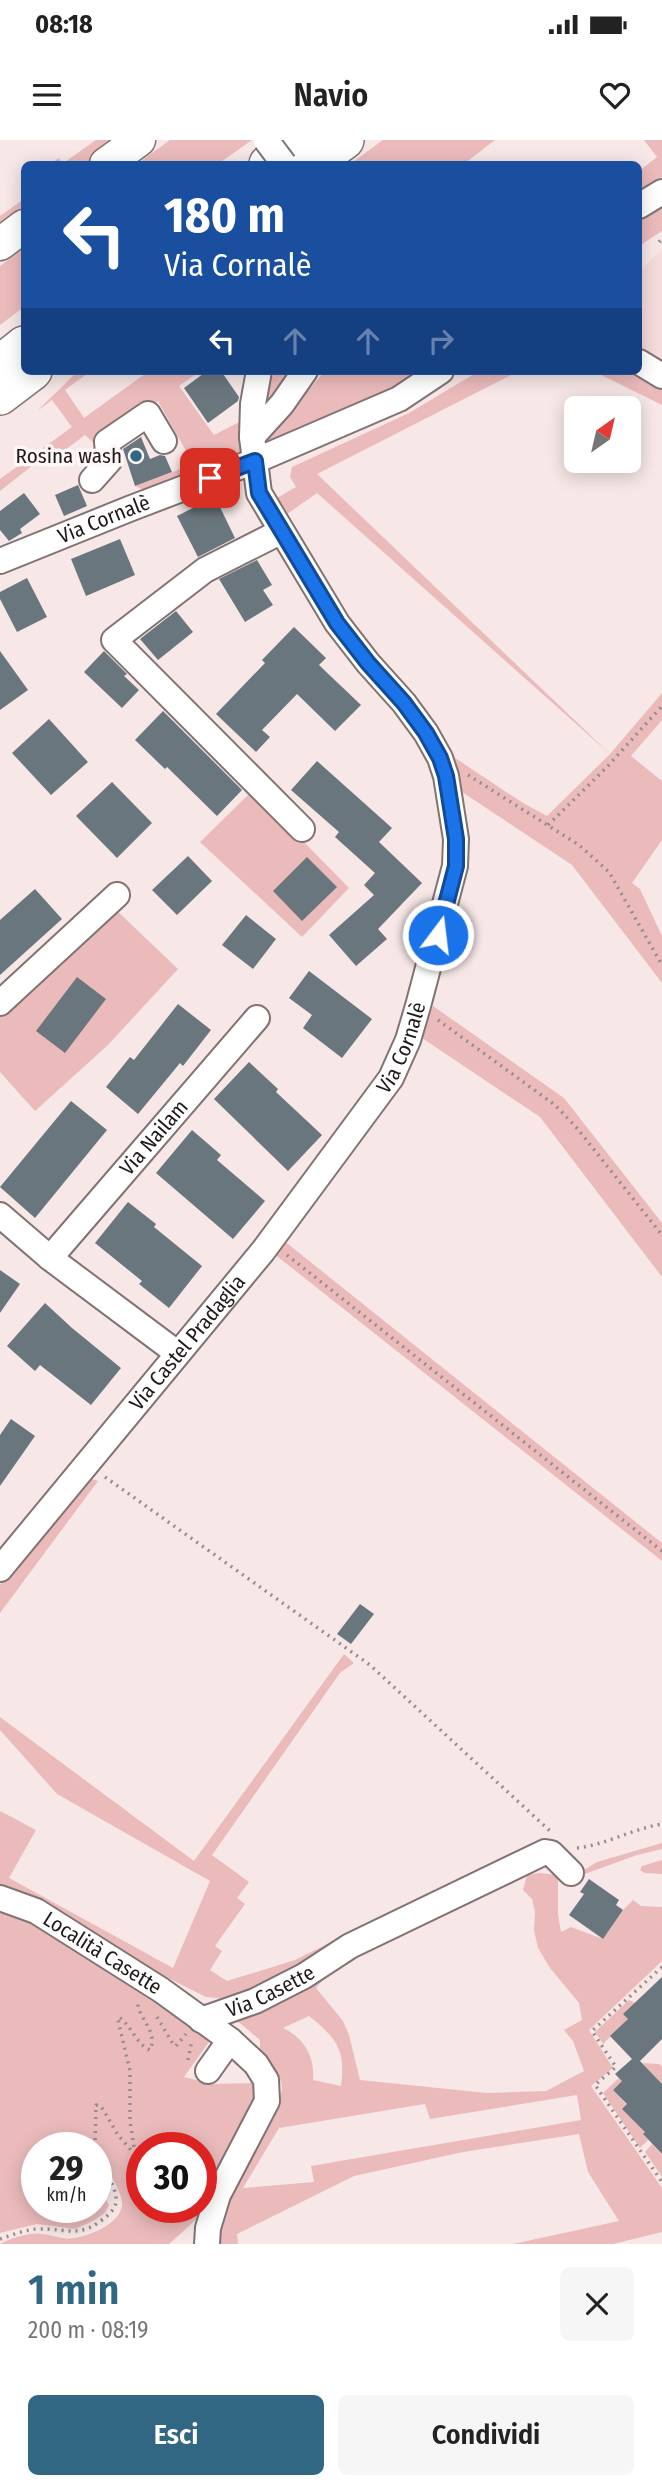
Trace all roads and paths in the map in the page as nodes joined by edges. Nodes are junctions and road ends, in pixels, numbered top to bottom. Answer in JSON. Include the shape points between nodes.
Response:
{"nodes":[{"id":1,"x":139,"y":140,"type":"edge"},
{"id":2,"x":266,"y":140,"type":"edge"},
{"id":3,"x":301,"y":140,"type":"edge"},
{"id":4,"x":345,"y":140,"type":"edge"},
{"id":5,"x":110,"y":161,"type":"edge"},
{"id":6,"x":272,"y":161,"type":"edge"},
{"id":7,"x":282,"y":161,"type":"edge"},
{"id":8,"x":316,"y":161,"type":"edge"},
{"id":9,"x":662,"y":192,"type":"edge"},
{"id":10,"x":642,"y":204,"type":"edge"},
{"id":11,"x":21,"y":228,"type":"edge"},
{"id":12,"x":0,"y":244,"type":"edge"},
{"id":13,"x":21,"y":347,"type":"edge"},
{"id":14,"x":0,"y":364,"type":"edge"},
{"id":15,"x":642,"y":364,"type":"edge"},
{"id":16,"x":28,"y":375,"type":"edge"},
{"id":17,"x":258,"y":375,"type":"edge"},
{"id":18,"x":302,"y":375,"type":"edge"},
{"id":19,"x":435,"y":375,"type":"edge"},
{"id":20,"x":662,"y":376,"type":"edge"},
{"id":21,"x":0,"y":396,"type":"edge"},
{"id":22,"x":164,"y":441,"type":"dead end"},
{"id":23,"x":254,"y":449,"type":"junction"},
{"id":24,"x":92,"y":480,"type":"dead end"},
{"id":25,"x":280,"y":531,"type":"junction"},
{"id":26,"x":0,"y":561,"type":"edge"},
{"id":27,"x":662,"y":706,"type":"edge"},
{"id":28,"x":440,"y":758,"type":"junction"},
{"id":29,"x":548,"y":825,"type":"junction"},
{"id":30,"x":302,"y":829,"type":"dead end"},
{"id":31,"x":117,"y":895,"type":"dead end"},
{"id":32,"x":662,"y":965,"type":"edge"},
{"id":33,"x":0,"y":1003,"type":"edge"},
{"id":34,"x":429,"y":1015,"type":"dead end"},
{"id":35,"x":257,"y":1018,"type":"dead end"},
{"id":36,"x":367,"y":1112,"type":"joint"},
{"id":37,"x":0,"y":1215,"type":"edge"},
{"id":38,"x":662,"y":1235,"type":"edge"},
{"id":39,"x":277,"y":1247,"type":"dead end"},
{"id":40,"x":50,"y":1258,"type":"junction"},
{"id":41,"x":177,"y":1353,"type":"junction"},
{"id":42,"x":102,"y":1475,"type":"dead end"},
{"id":43,"x":662,"y":1551,"type":"edge"},
{"id":44,"x":0,"y":1569,"type":"edge"},
{"id":45,"x":662,"y":1824,"type":"edge"},
{"id":46,"x":556,"y":1837,"type":"dead end"},
{"id":47,"x":570,"y":1846,"type":"dead end"},
{"id":48,"x":571,"y":1873,"type":"dead end"},
{"id":49,"x":0,"y":1898,"type":"edge"},
{"id":50,"x":662,"y":1967,"type":"edge"},
{"id":51,"x":145,"y":2005,"type":"dead end"},
{"id":52,"x":152,"y":2010,"type":"dead end"},
{"id":53,"x":201,"y":2020,"type":"junction"},
{"id":54,"x":230,"y":2040,"type":"junction"},
{"id":55,"x":188,"y":2056,"type":"dead end"},
{"id":56,"x":208,"y":2071,"type":"dead end"},
{"id":57,"x":96,"y":2132,"type":"edge"},
{"id":58,"x":662,"y":2182,"type":"edge"},
{"id":59,"x":112,"y":2186,"type":"edge"},
{"id":60,"x":112,"y":2211,"type":"edge"},
{"id":61,"x":97,"y":2223,"type":"edge"},
{"id":62,"x":0,"y":2239,"type":"edge"},
{"id":63,"x":207,"y":2244,"type":"edge"}],
"edges":[{"from":1,"to":5,"type":"main road"},
{"from":2,"to":7,"type":"street","bridge":true},
{"from":3,"to":6,"type":"highway"},
{"from":4,"to":8,"type":"highway"},
{"from":9,"to":10,"type":"street"},
{"from":11,"to":12,"type":"main road"},
{"from":13,"to":14,"type":"highway"},
{"from":15,"to":20,"type":"street"},
{"from":16,"to":21,"type":"highway"},
{"from":17,"to":23,"type":"street","via":[[253,404]]},
{"from":18,"to":23,"type":"street"},
{"from":19,"to":23,"type":"street","via":[[399,399]]},
{"from":22,"to":24,"type":"street","via":[[148,414],[107,442],[108,461]]},
{"from":23,"to":25,"type":"street","name":"Via Cornalè","via":[[259,493]]},
{"from":23,"to":26,"type":"street","name":"Via Cornalè","via":[[131,508]]},
{"from":25,"to":28,"type":"street","name":"Via Cornalè","via":[[337,623],[404,703]]},
{"from":25,"to":30,"type":"street","via":[[205,570],[114,640]]},
{"from":27,"to":29,"type":"path"},
{"from":28,"to":29,"type":"path"},
{"from":28,"to":36,"type":"street","name":"Via Cornalè","via":[[456,839],[456,866],[408,1040],[391,1078]]},
{"from":29,"to":32,"type":"path","via":[[609,872]]},
{"from":31,"to":33,"type":"street"},
{"from":34,"to":38,"type":"path","via":[[555,1105]]},
{"from":35,"to":40,"type":"street","name":"Via Nailam"},
{"from":36,"to":41,"type":"street","name":"Via Castel Pradaglia","via":[[263,1251]]},
{"from":37,"to":40,"type":"street"},
{"from":39,"to":43,"type":"path"},
{"from":40,"to":41,"type":"street"},
{"from":41,"to":44,"type":"street","name":"Via Castel Pradaglia"},
{"from":42,"to":46,"type":"path","via":[[370,1665]]},
{"from":45,"to":47,"type":"path","via":[[593,1845]]},
{"from":48,"to":53,"type":"street","name":"Via Casette","via":[[545,1852],[350,1946],[255,2001]]},
{"from":49,"to":53,"type":"street","name":"Località Casette","via":[[36,1911]]},
{"from":50,"to":58,"type":"path","via":[[593,2031],[616,2067],[595,2085]]},
{"from":51,"to":57,"type":"path","via":[[137,2001],[153,2038],[150,2050],[126,2022],[118,2020],[130,2071],[134,2147],[131,2151],[96,2105]]},
{"from":52,"to":55,"type":"path","via":[[173,2045],[185,2034],[192,2035]]},
{"from":53,"to":54,"type":"street","name":"Via Casette"},
{"from":54,"to":56,"type":"street"},
{"from":54,"to":63,"type":"street","name":"Via Casette","via":[[266,2080],[267,2101],[218,2195]]},
{"from":59,"to":60,"type":"path","via":[[116,2202]]},
{"from":61,"to":62,"type":"path","via":[[79,2232],[38,2229]]}]}
